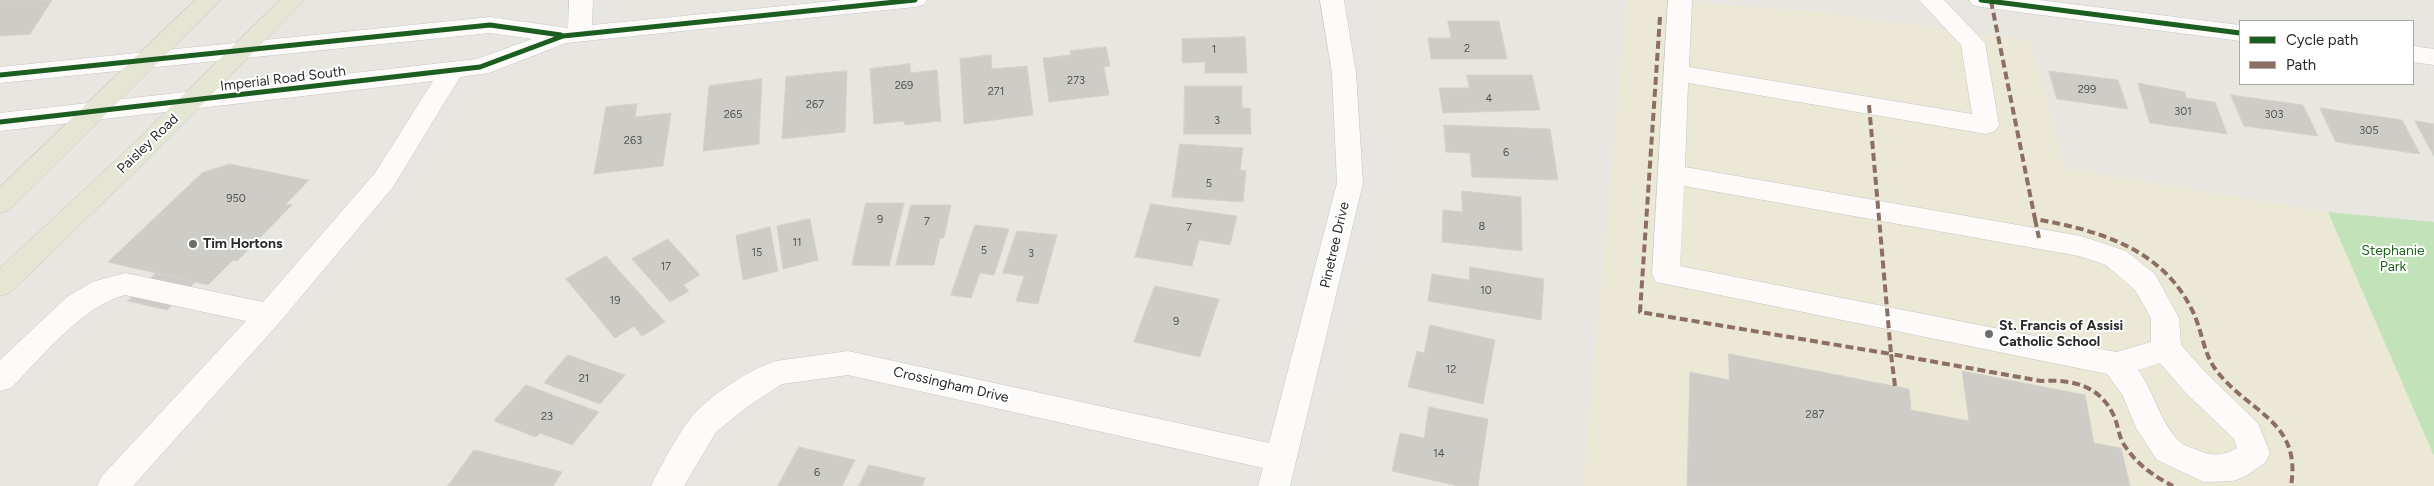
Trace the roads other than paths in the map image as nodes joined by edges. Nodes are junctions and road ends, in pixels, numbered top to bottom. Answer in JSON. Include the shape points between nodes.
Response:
{"nodes":[{"id":1,"x":209,"y":0,"type":"edge"},
{"id":2,"x":293,"y":0,"type":"edge"},
{"id":3,"x":582,"y":0,"type":"edge"},
{"id":4,"x":915,"y":0,"type":"edge"},
{"id":5,"x":1332,"y":0,"type":"edge"},
{"id":6,"x":1680,"y":0,"type":"edge"},
{"id":7,"x":1932,"y":0,"type":"edge"},
{"id":8,"x":1981,"y":0,"type":"edge"},
{"id":9,"x":2239,"y":33,"type":"edge"},
{"id":10,"x":572,"y":35,"type":"junction"},
{"id":11,"x":242,"y":50,"type":"junction"},
{"id":12,"x":2414,"y":54,"type":"edge"},
{"id":13,"x":2434,"y":57,"type":"edge"},
{"id":14,"x":146,"y":60,"type":"junction"},
{"id":15,"x":452,"y":70,"type":"junction"},
{"id":16,"x":1678,"y":73,"type":"junction"},
{"id":17,"x":0,"y":75,"type":"edge"},
{"id":18,"x":192,"y":100,"type":"junction"},
{"id":19,"x":94,"y":112,"type":"junction"},
{"id":20,"x":0,"y":122,"type":"edge"},
{"id":21,"x":1672,"y":174,"type":"junction"},
{"id":22,"x":0,"y":203,"type":"edge"},
{"id":23,"x":0,"y":285,"type":"edge"},
{"id":24,"x":269,"y":315,"type":"junction"},
{"id":25,"x":2166,"y":348,"type":"junction"},
{"id":26,"x":2116,"y":364,"type":"junction"},
{"id":27,"x":0,"y":379,"type":"edge"},
{"id":28,"x":1278,"y":473,"type":"edge"},
{"id":29,"x":112,"y":486,"type":"edge"},
{"id":30,"x":666,"y":486,"type":"edge"}],
"edges":[{"from":1,"to":14,"type":"main road"},
{"from":2,"to":11,"type":"main road","name":"Paisley Road"},
{"from":3,"to":10,"type":"street"},
{"from":4,"to":10,"type":"street","name":"Imperial Road South"},
{"from":5,"to":28,"type":"street","name":"Pinetree Drive","via":[[1344,73],[1350,183]]},
{"from":6,"to":16,"type":"street"},
{"from":7,"to":16,"type":"street","via":[[1973,43],[1986,125]]},
{"from":8,"to":9,"type":"street"},
{"from":10,"to":11,"type":"street","name":"Imperial Road South","via":[[490,24]]},
{"from":10,"to":15,"type":"street","name":"Imperial Road South","via":[[480,67]]},
{"from":11,"to":14,"type":"street","name":"Imperial Road South"},
{"from":11,"to":18,"type":"main road","name":"Paisley Road"},
{"from":12,"to":13,"type":"street"},
{"from":14,"to":17,"type":"street","name":"Imperial Road South"},
{"from":14,"to":19,"type":"main road"},
{"from":15,"to":18,"type":"street","name":"Imperial Road South"},
{"from":15,"to":24,"type":"street","via":[[384,180]]},
{"from":16,"to":21,"type":"street"},
{"from":18,"to":19,"type":"street","name":"Imperial Road South"},
{"from":18,"to":23,"type":"main road","name":"Paisley Road"},
{"from":19,"to":20,"type":"street","name":"Imperial Road South"},
{"from":19,"to":22,"type":"main road"},
{"from":21,"to":25,"type":"street","via":[[2081,246],[2116,258],[2145,282],[2165,318]]},
{"from":21,"to":26,"type":"street","via":[[1666,274]]},
{"from":24,"to":27,"type":"street","via":[[126,284],[102,290],[77,305]]},
{"from":24,"to":29,"type":"street"},
{"from":25,"to":26,"type":"street"},
{"from":25,"to":26,"type":"street","via":[[2195,382],[2247,432],[2254,453],[2233,467],[2204,468],[2168,451],[2147,419],[2136,390]]},
{"from":28,"to":30,"type":"street","name":"Crossingham Drive","via":[[848,363],[776,373],[736,398],[705,423]]}]}
